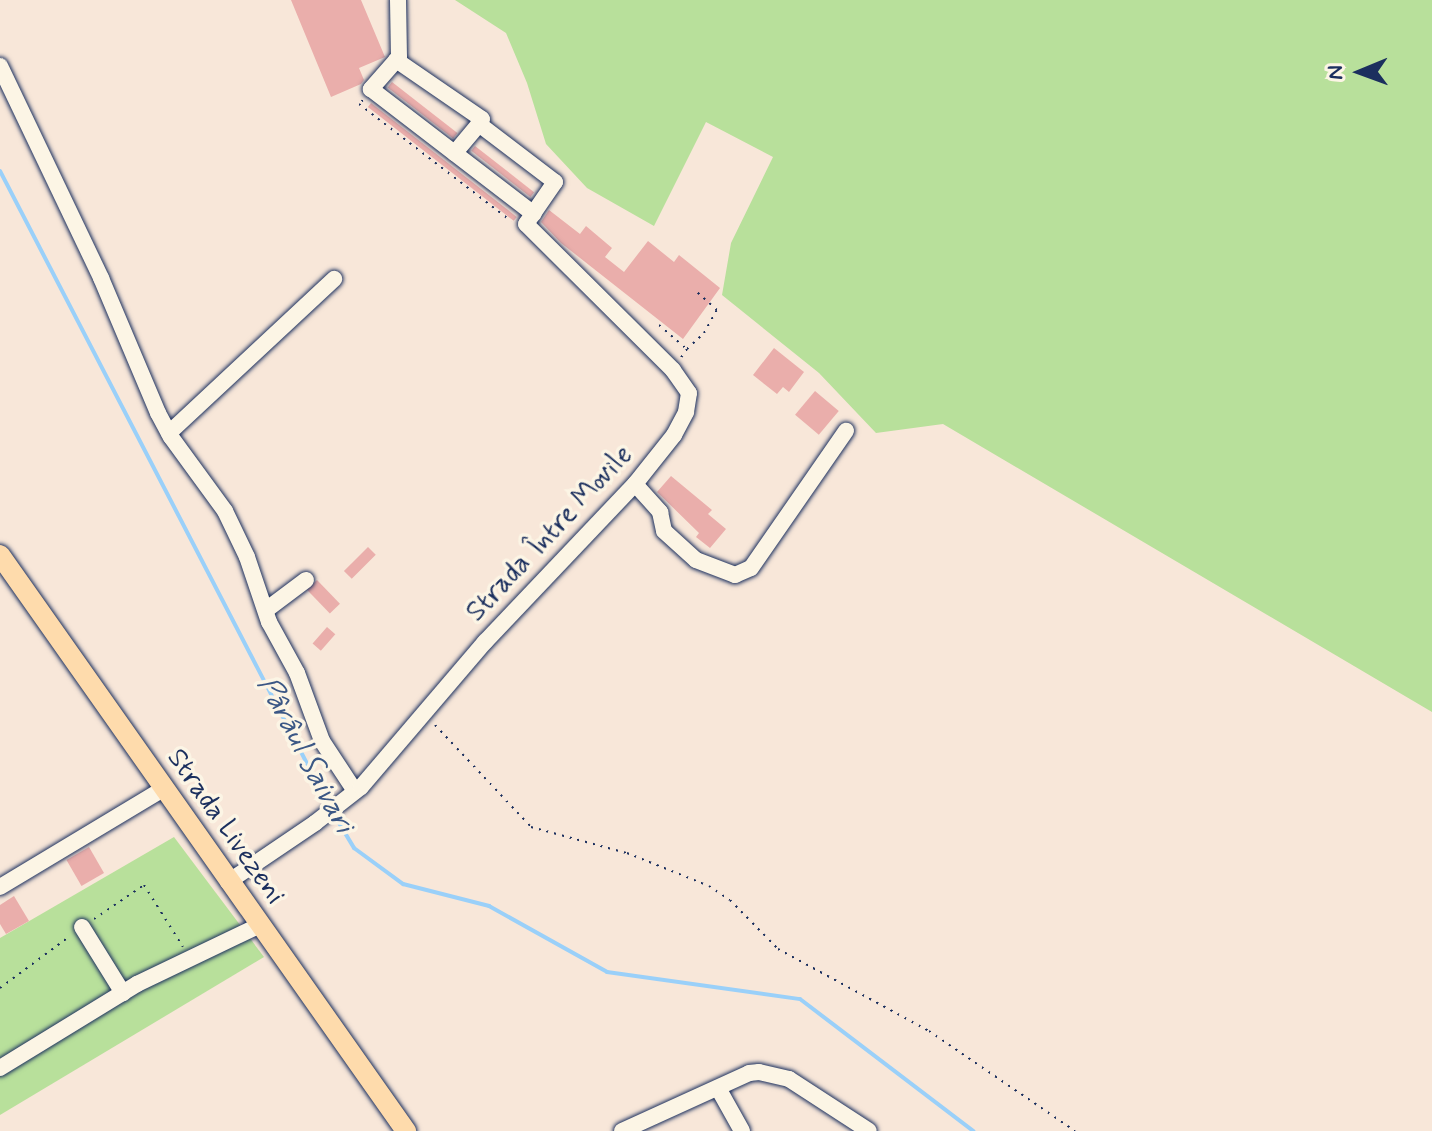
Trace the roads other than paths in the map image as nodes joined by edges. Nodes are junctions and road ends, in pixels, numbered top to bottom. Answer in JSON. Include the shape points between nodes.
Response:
{"nodes":[{"id":1,"x":398,"y":0,"type":"edge"},
{"id":2,"x":396,"y":60,"type":"junction"},
{"id":3,"x":0,"y":66,"type":"edge"},
{"id":4,"x":479,"y":124,"type":"junction"},
{"id":5,"x":455,"y":153,"type":"junction"},
{"id":6,"x":530,"y":219,"type":"junction"},
{"id":7,"x":334,"y":279,"type":"dead end"},
{"id":8,"x":846,"y":431,"type":"dead end"},
{"id":9,"x":169,"y":433,"type":"junction"},
{"id":10,"x":635,"y":484,"type":"junction"},
{"id":11,"x":0,"y":555,"type":"edge"},
{"id":12,"x":306,"y":580,"type":"dead end"},
{"id":13,"x":266,"y":610,"type":"junction"},
{"id":14,"x":163,"y":789,"type":"junction"},
{"id":15,"x":349,"y":797,"type":"junction"},
{"id":16,"x":228,"y":882,"type":"junction"},
{"id":17,"x":0,"y":887,"type":"edge"},
{"id":18,"x":260,"y":925,"type":"junction"},
{"id":19,"x":82,"y":927,"type":"road end"},
{"id":20,"x":123,"y":993,"type":"junction"},
{"id":21,"x":0,"y":1068,"type":"edge"},
{"id":22,"x":718,"y":1088,"type":"junction"},
{"id":23,"x":406,"y":1131,"type":"edge"},
{"id":24,"x":622,"y":1131,"type":"edge"},
{"id":25,"x":742,"y":1131,"type":"edge"},
{"id":26,"x":869,"y":1131,"type":"edge"}],
"edges":[{"from":1,"to":2,"type":"street"},
{"from":2,"to":4,"type":"street","via":[[482,119]]},
{"from":2,"to":5,"type":"street","name":"Strada Între Movile","via":[[371,89]]},
{"from":3,"to":9,"type":"street"},
{"from":4,"to":5,"type":"street"},
{"from":4,"to":6,"type":"street","via":[[555,182]]},
{"from":5,"to":6,"type":"street","name":"Strada Între Movile"},
{"from":6,"to":10,"type":"street","name":"Strada Între Movile","via":[[689,393],[674,435]]},
{"from":7,"to":9,"type":"street"},
{"from":8,"to":10,"type":"street","via":[[751,568],[735,575],[696,560],[664,531],[660,512]]},
{"from":9,"to":13,"type":"street","via":[[225,511]]},
{"from":10,"to":15,"type":"street","name":"Strada Între Movile"},
{"from":11,"to":14,"type":"main road","name":"Strada Livezeni"},
{"from":12,"to":13,"type":"street"},
{"from":13,"to":15,"type":"street"},
{"from":14,"to":16,"type":"main road","name":"Strada Livezeni"},
{"from":14,"to":17,"type":"street"},
{"from":15,"to":16,"type":"street","name":"Strada Între Movile"},
{"from":16,"to":18,"type":"main road","name":"Strada Livezeni"},
{"from":18,"to":20,"type":"street"},
{"from":18,"to":23,"type":"main road","name":"Strada Livezeni"},
{"from":19,"to":20,"type":"street"},
{"from":20,"to":21,"type":"street"},
{"from":22,"to":24,"type":"street"},
{"from":22,"to":25,"type":"street"},
{"from":22,"to":26,"type":"street","via":[[749,1073],[773,1073]]}]}
